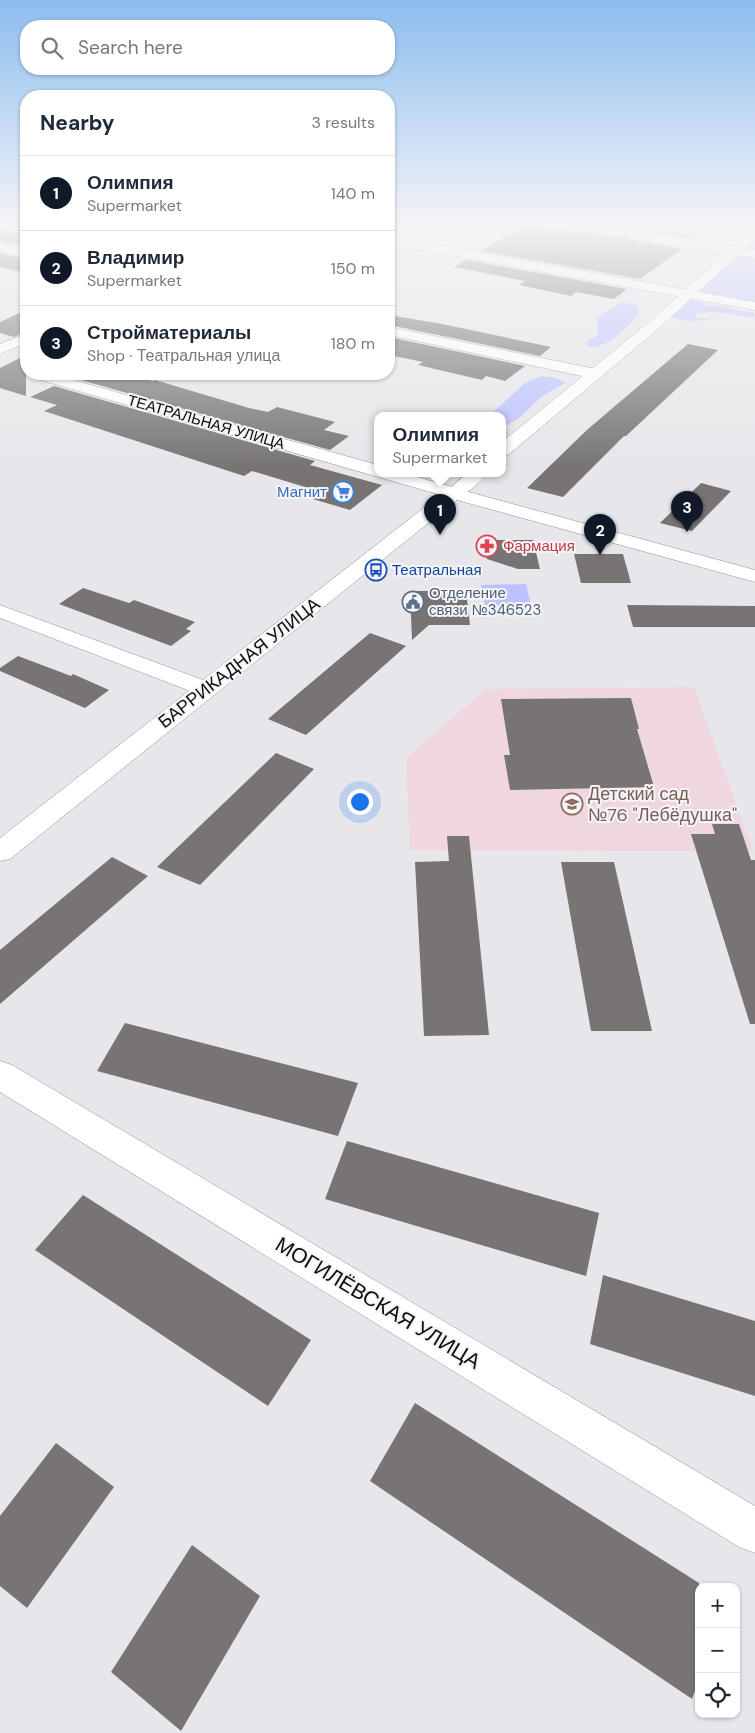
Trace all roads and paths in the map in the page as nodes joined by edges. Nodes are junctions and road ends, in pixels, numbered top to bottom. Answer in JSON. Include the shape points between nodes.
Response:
{"nodes":[{"id":1,"x":673,"y":306,"type":"edge"},
{"id":2,"x":395,"y":332,"type":"edge"},
{"id":3,"x":20,"y":341,"type":"edge"},
{"id":4,"x":0,"y":350,"type":"edge"},
{"id":5,"x":596,"y":374,"type":"junction"},
{"id":6,"x":56,"y":380,"type":"edge"},
{"id":7,"x":506,"y":448,"type":"edge"},
{"id":8,"x":374,"y":470,"type":"edge"},
{"id":9,"x":398,"y":477,"type":"edge"},
{"id":10,"x":473,"y":477,"type":"edge"},
{"id":11,"x":454,"y":493,"type":"junction"},
{"id":12,"x":755,"y":576,"type":"edge"},
{"id":13,"x":0,"y":611,"type":"edge"},
{"id":14,"x":206,"y":689,"type":"junction"},
{"id":15,"x":0,"y":852,"type":"edge"},
{"id":16,"x":0,"y":1075,"type":"edge"},
{"id":17,"x":755,"y":1531,"type":"edge"}],
"edges":[{"from":1,"to":5,"type":"street"},
{"from":2,"to":5,"type":"street"},
{"from":3,"to":4,"type":"street"},
{"from":5,"to":7,"type":"street"},
{"from":6,"to":8,"type":"street","name":"ТЕАТРАЛЬНАЯ УЛИЦА"},
{"from":9,"to":11,"type":"street"},
{"from":10,"to":11,"type":"street","name":"БАРРИКАДНАЯ УЛИЦА"},
{"from":11,"to":12,"type":"street"},
{"from":11,"to":14,"type":"street","name":"БАРРИКАДНАЯ УЛИЦА"},
{"from":13,"to":14,"type":"street"},
{"from":14,"to":15,"type":"street","name":"БАРРИКАДНАЯ УЛИЦА"},
{"from":16,"to":17,"type":"street","name":"МОГИЛЁВСКАЯ УЛИЦА"}]}
